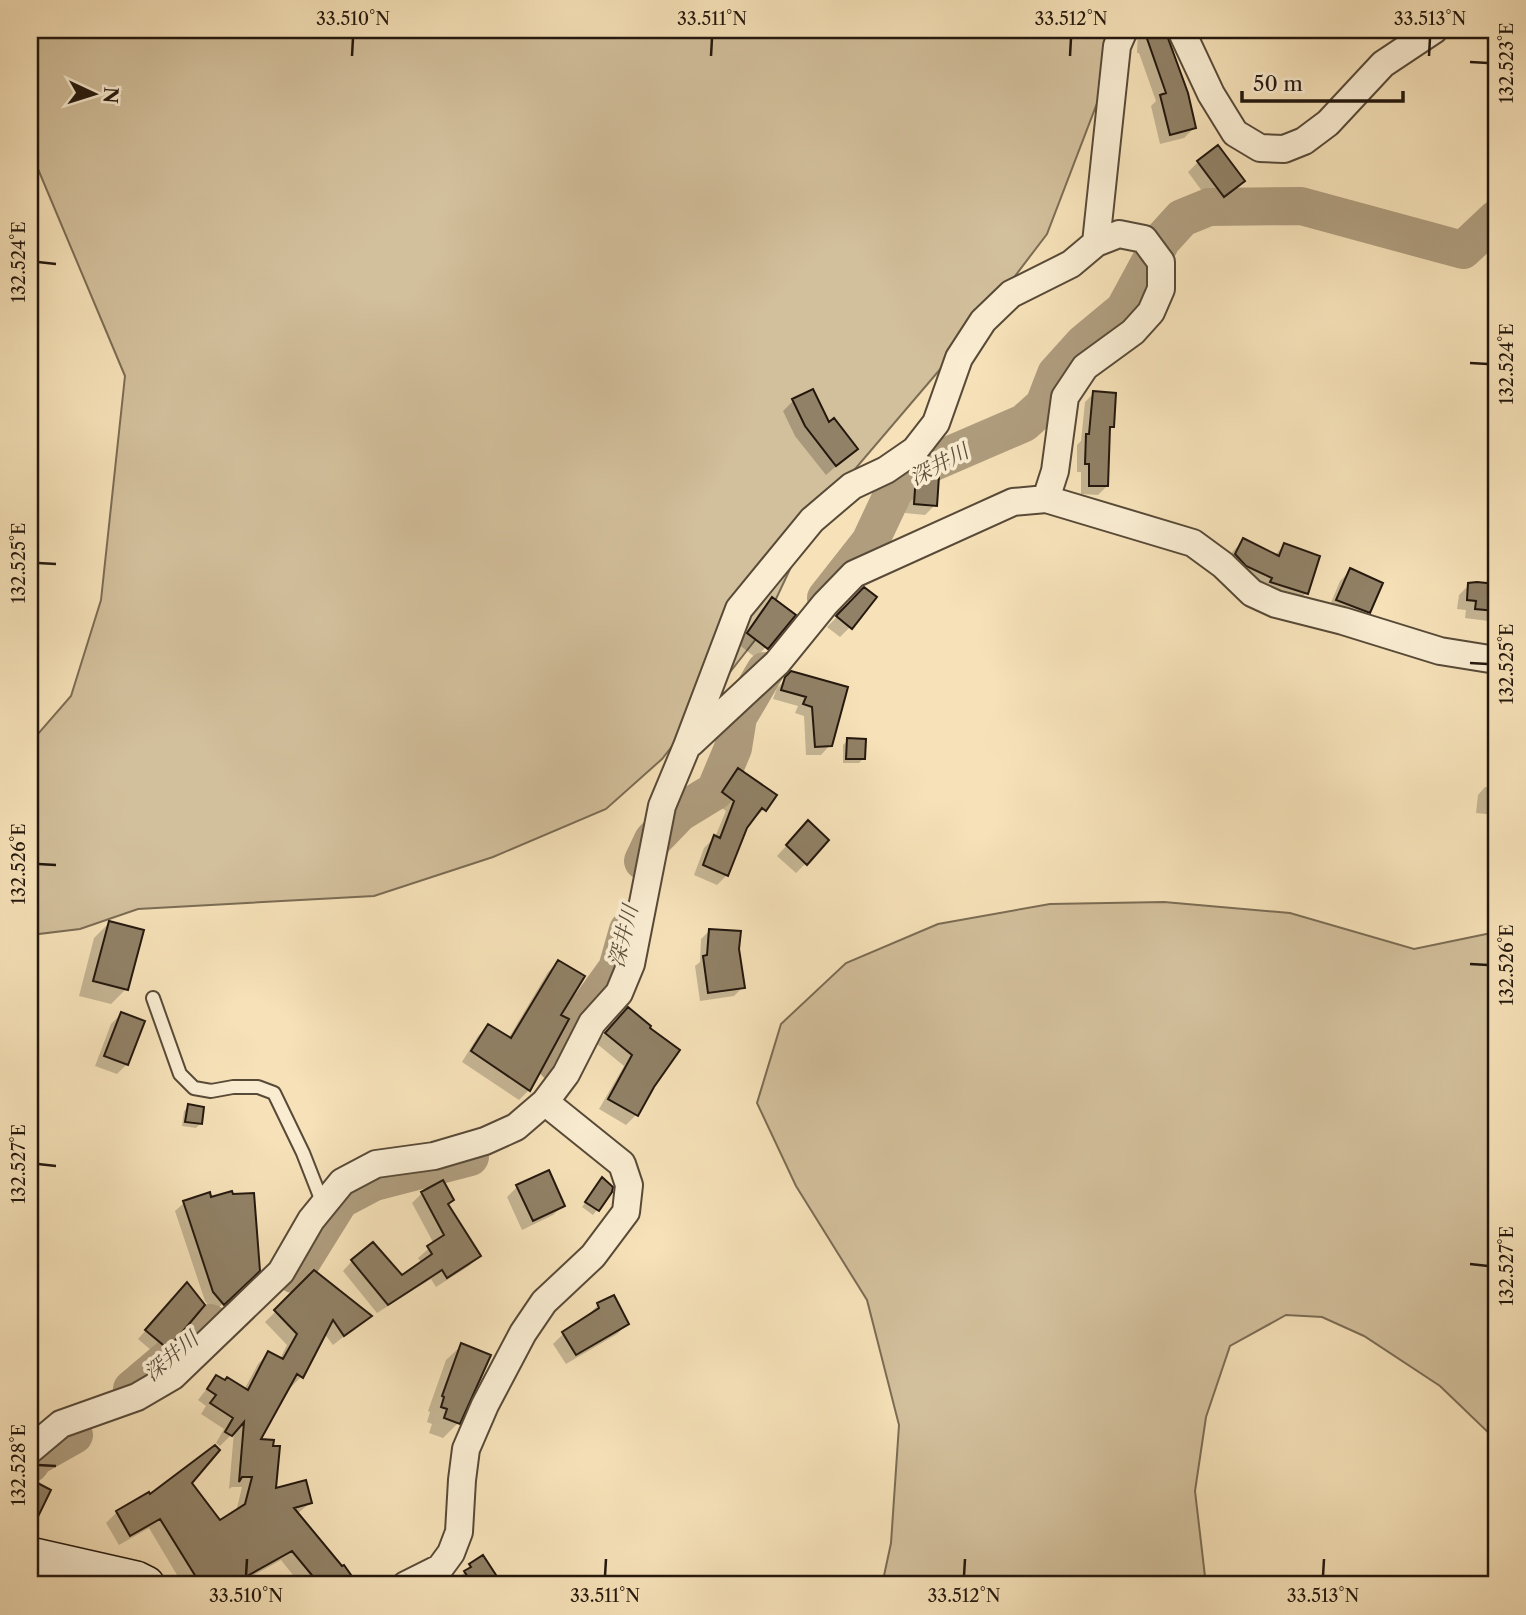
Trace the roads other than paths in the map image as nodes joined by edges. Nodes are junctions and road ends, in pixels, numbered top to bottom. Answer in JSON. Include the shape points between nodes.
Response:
{"nodes":[{"id":1,"x":1124,"y":30,"type":"edge"},
{"id":2,"x":1181,"y":30,"type":"edge"},
{"id":3,"x":1434,"y":30,"type":"edge"},
{"id":4,"x":1096,"y":243,"type":"junction"},
{"id":5,"x":1046,"y":499,"type":"junction"},
{"id":6,"x":1496,"y":660,"type":"edge"},
{"id":7,"x":687,"y":746,"type":"junction"},
{"id":8,"x":153,"y":998,"type":"dead end"},
{"id":9,"x":545,"y":1102,"type":"junction"},
{"id":10,"x":324,"y":1204,"type":"junction"},
{"id":11,"x":30,"y":1450,"type":"edge"},
{"id":12,"x":30,"y":1556,"type":"edge"},
{"id":13,"x":146,"y":1585,"type":"edge"},
{"id":14,"x":406,"y":1585,"type":"edge"}],
"edges":[{"from":1,"to":4,"type":"street","via":[[1117,46]]},
{"from":2,"to":3,"type":"street","via":[[1210,94],[1236,133],[1260,148],[1284,149],[1304,141],[1328,122],[1383,64]]},
{"from":4,"to":5,"type":"street","via":[[1119,234],[1144,239],[1161,262],[1161,289],[1151,312],[1133,332],[1085,367],[1065,397],[1055,471]]},
{"from":4,"to":7,"type":"street","via":[[1071,264],[1011,294],[983,321],[959,358],[936,423],[915,450],[852,486],[812,520],[766,573],[739,609]]},
{"from":5,"to":6,"type":"street","via":[[1193,543],[1252,593],[1276,604],[1440,650]]},
{"from":5,"to":7,"type":"street","via":[[1013,502],[854,574],[777,663]]},
{"from":7,"to":9,"type":"street","via":[[662,806],[631,964],[619,993],[592,1023],[566,1074]]},
{"from":8,"to":10,"type":"lane","via":[[180,1074],[194,1088],[258,1087],[274,1093]]},
{"from":9,"to":10,"type":"street","via":[[516,1127],[485,1142],[434,1156],[376,1164],[342,1182]]},
{"from":9,"to":14,"type":"street","via":[[622,1164],[629,1185],[626,1212],[593,1256],[544,1302],[523,1333],[466,1449],[458,1532],[451,1553],[440,1568]]},
{"from":10,"to":11,"type":"street","via":[[281,1272],[173,1376],[137,1397],[61,1424]]},
{"from":12,"to":13,"type":"street"}]}
